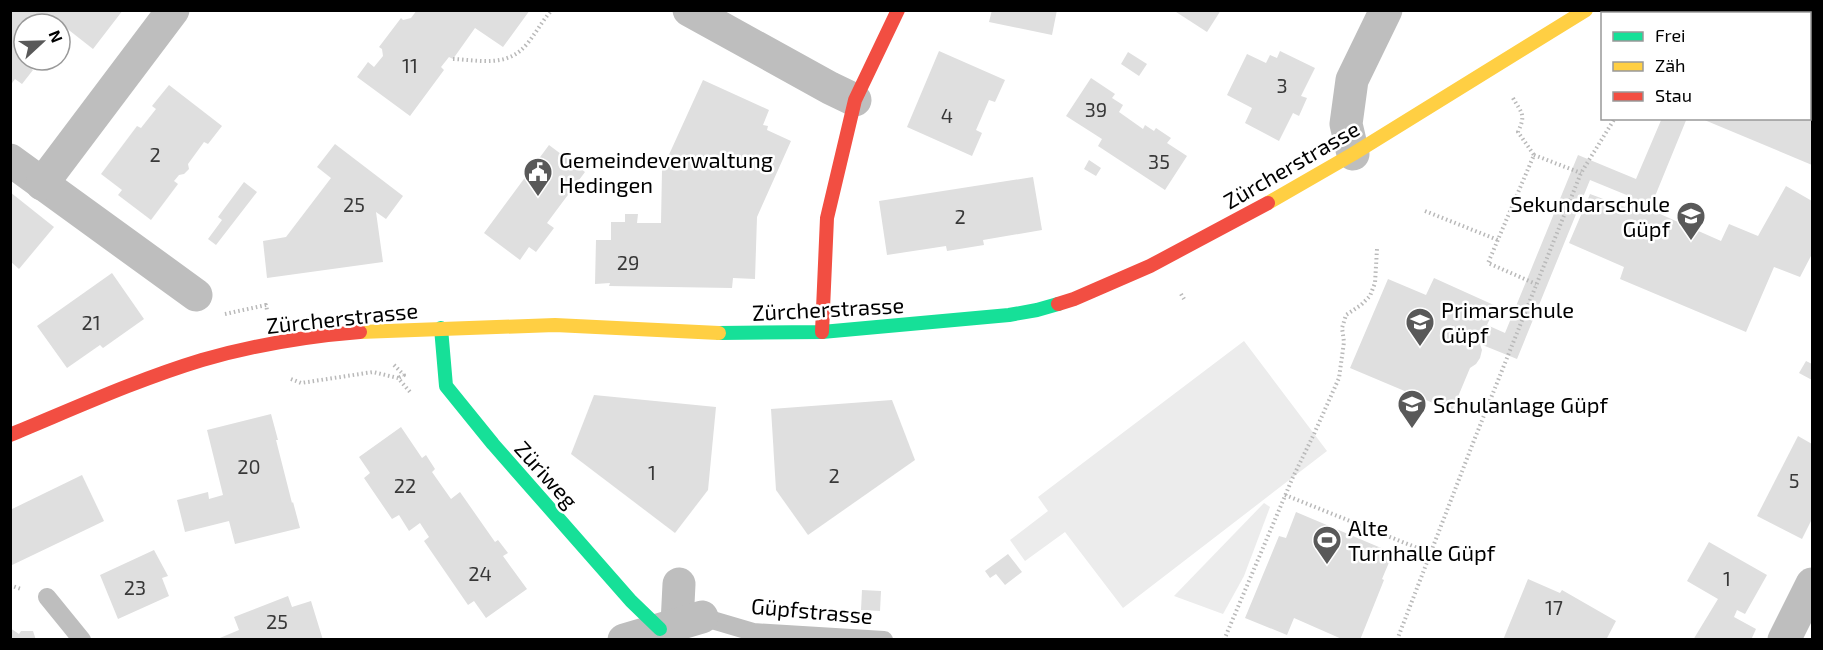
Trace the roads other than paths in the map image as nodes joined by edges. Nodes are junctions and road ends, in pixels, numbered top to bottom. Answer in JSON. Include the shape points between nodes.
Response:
{"nodes":[{"id":1,"x":173,"y":10,"type":"edge"},
{"id":2,"x":689,"y":10,"type":"edge"},
{"id":3,"x":898,"y":10,"type":"edge"},
{"id":4,"x":1386,"y":10,"type":"edge"},
{"id":5,"x":1586,"y":10,"type":"edge"},
{"id":6,"x":855,"y":100,"type":"junction"},
{"id":7,"x":1353,"y":154,"type":"junction"},
{"id":8,"x":10,"y":160,"type":"edge"},
{"id":9,"x":42,"y":184,"type":"junction"},
{"id":10,"x":196,"y":295,"type":"dead end"},
{"id":11,"x":441,"y":328,"type":"junction"},
{"id":12,"x":822,"y":332,"type":"junction"},
{"id":13,"x":10,"y":435,"type":"edge"},
{"id":14,"x":679,"y":584,"type":"dead end"},
{"id":15,"x":1812,"y":584,"type":"edge"},
{"id":16,"x":47,"y":597,"type":"dead end"},
{"id":17,"x":680,"y":623,"type":"junction"},
{"id":18,"x":82,"y":639,"type":"edge"},
{"id":19,"x":624,"y":639,"type":"edge"},
{"id":20,"x":884,"y":639,"type":"edge"},
{"id":21,"x":1784,"y":639,"type":"edge"}],
"edges":[{"from":1,"to":9,"type":"street"},
{"from":2,"to":6,"type":"street"},
{"from":3,"to":6,"type":"main road"},
{"from":4,"to":7,"type":"street","via":[[1352,80],[1346,123]]},
{"from":5,"to":7,"type":"main road","name":"Zürcherstrasse"},
{"from":6,"to":12,"type":"main road","via":[[827,218]]},
{"from":7,"to":12,"type":"main road","name":"Zürcherstrasse","via":[[1150,266],[1074,299],[1009,315]]},
{"from":8,"to":9,"type":"street"},
{"from":9,"to":10,"type":"street"},
{"from":11,"to":12,"type":"main road","name":"Zürcherstrasse","via":[[555,325],[723,333]]},
{"from":11,"to":13,"type":"main road","name":"Zürcherstrasse","via":[[357,332],[222,356],[120,388]]},
{"from":11,"to":17,"type":"main road","name":"Züriweg","via":[[446,386],[631,601]]},
{"from":14,"to":17,"type":"street"},
{"from":15,"to":21,"type":"street"},
{"from":16,"to":18,"type":"lane"},
{"from":17,"to":19,"type":"street"},
{"from":17,"to":20,"type":"lane","name":"Güpfstrasse","via":[[753,632]]}]}
